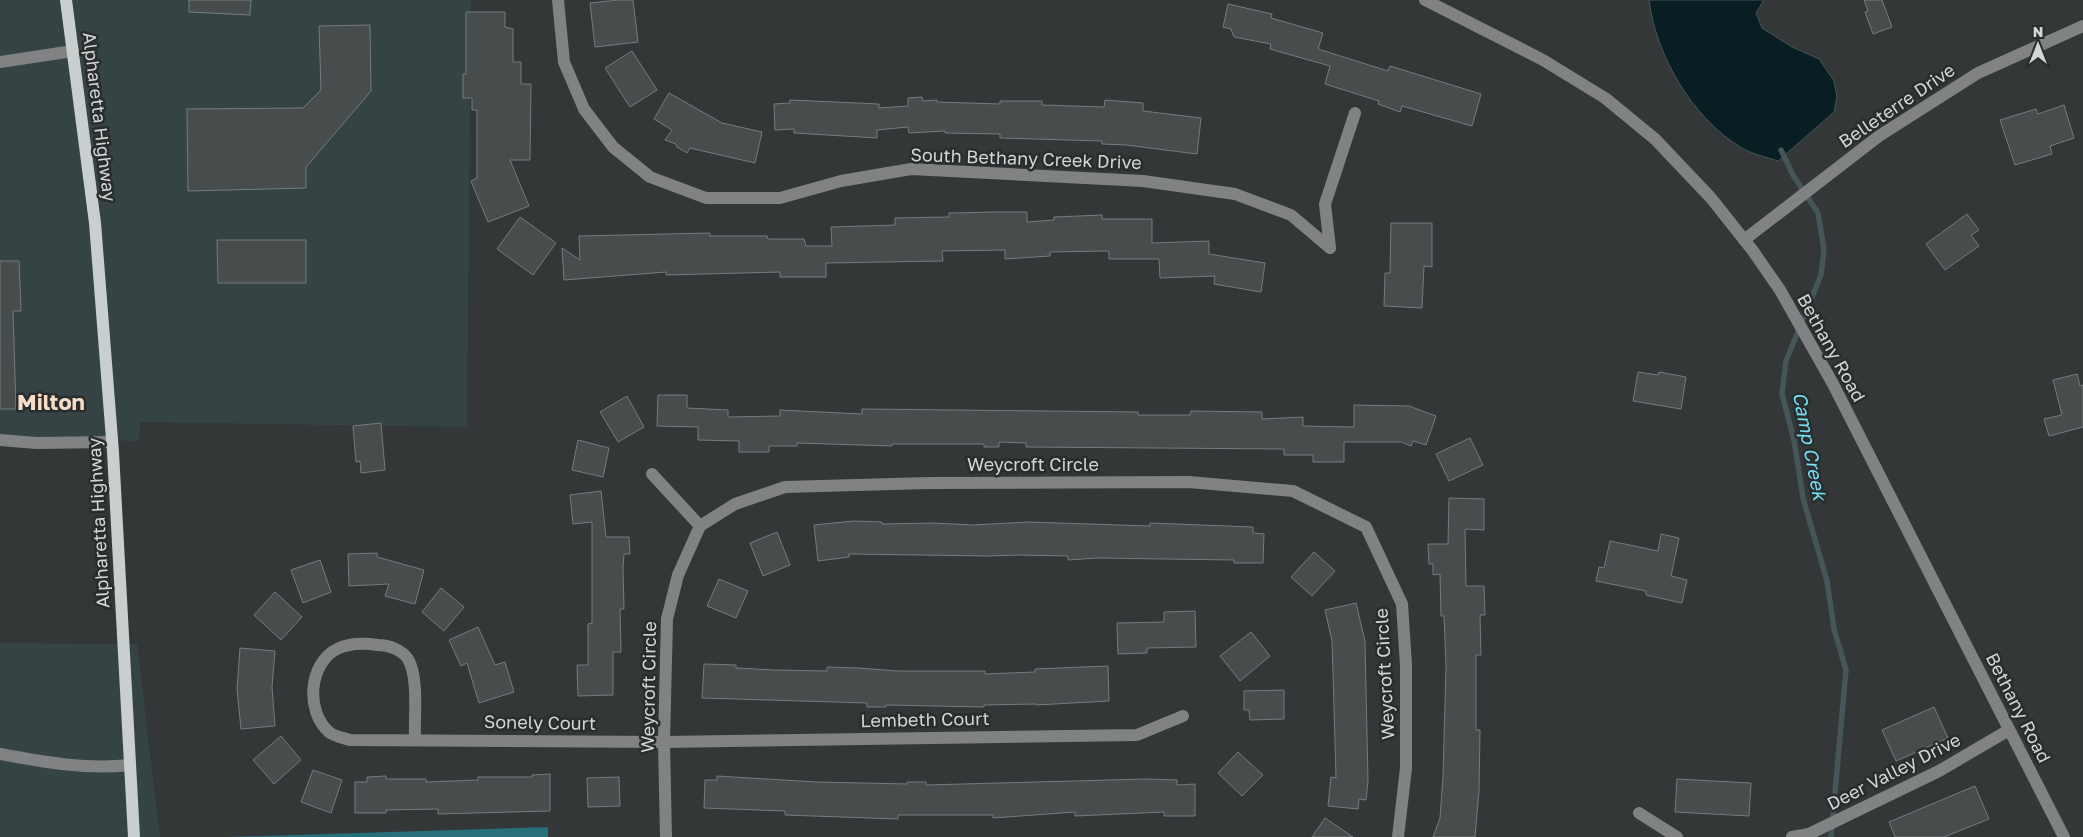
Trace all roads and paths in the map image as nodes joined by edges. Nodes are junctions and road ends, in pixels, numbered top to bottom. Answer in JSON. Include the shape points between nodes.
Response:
{"nodes":[{"id":1,"x":66,"y":0,"type":"edge"},
{"id":2,"x":558,"y":0,"type":"edge"},
{"id":3,"x":1425,"y":0,"type":"edge"},
{"id":4,"x":2083,"y":26,"type":"edge"},
{"id":5,"x":73,"y":51,"type":"junction"},
{"id":6,"x":0,"y":62,"type":"edge"},
{"id":7,"x":1355,"y":113,"type":"dead end"},
{"id":8,"x":1744,"y":240,"type":"junction"},
{"id":9,"x":0,"y":440,"type":"edge"},
{"id":10,"x":112,"y":442,"type":"junction"},
{"id":11,"x":652,"y":474,"type":"dead end"},
{"id":12,"x":700,"y":526,"type":"junction"},
{"id":13,"x":1183,"y":716,"type":"dead end"},
{"id":14,"x":2009,"y":730,"type":"junction"},
{"id":15,"x":415,"y":739,"type":"junction"},
{"id":16,"x":664,"y":742,"type":"junction"},
{"id":17,"x":0,"y":754,"type":"edge"},
{"id":18,"x":130,"y":765,"type":"junction"},
{"id":19,"x":1639,"y":813,"type":"dead end"},
{"id":20,"x":134,"y":837,"type":"edge"},
{"id":21,"x":666,"y":837,"type":"edge"},
{"id":22,"x":1398,"y":837,"type":"edge"},
{"id":23,"x":1676,"y":837,"type":"edge"},
{"id":24,"x":1792,"y":837,"type":"edge"},
{"id":25,"x":2064,"y":837,"type":"edge"}],
"edges":[{"from":1,"to":5,"type":"main road","name":"Alpharetta Highway"},
{"from":2,"to":7,"type":"street","name":"South Bethany Creek Drive","via":[[564,62],[584,108],[614,147],[650,177],[706,198],[780,198],[840,181],[911,170],[1143,181],[1235,194],[1291,215],[1330,248],[1325,204]]},
{"from":3,"to":8,"type":"street","name":"Bethany Road","via":[[1543,60],[1605,98],[1655,139]]},
{"from":4,"to":8,"type":"street","name":"Belleterre Drive","via":[[1978,73],[1880,136]]},
{"from":5,"to":6,"type":"street"},
{"from":5,"to":10,"type":"main road","name":"Alpharetta Highway","via":[[95,223]]},
{"from":8,"to":14,"type":"street","name":"Bethany Road","via":[[1780,290],[1833,384]]},
{"from":9,"to":10,"type":"street"},
{"from":10,"to":18,"type":"main road","name":"Alpharetta Highway"},
{"from":11,"to":12,"type":"street"},
{"from":12,"to":16,"type":"street","name":"Weycroft Circle","via":[[678,575],[667,619]]},
{"from":12,"to":22,"type":"street","name":"Weycroft Circle","via":[[735,504],[785,487],[1189,482],[1293,491],[1366,527],[1402,604],[1406,665],[1406,768]]},
{"from":13,"to":16,"type":"street","name":"Lembeth Court","via":[[1137,735]]},
{"from":14,"to":24,"type":"street","name":"Deer Valley Drive","via":[[1939,771],[1809,834]]},
{"from":14,"to":25,"type":"street","name":"Bethany Road"},
{"from":15,"to":15,"type":"street","name":"Sonely Court","via":[[350,740],[329,732],[315,711],[313,686],[321,662],[337,649],[362,643],[390,646],[407,657],[413,672]]},
{"from":15,"to":16,"type":"street","name":"Sonely Court"},
{"from":16,"to":21,"type":"street","name":"Weycroft Circle"},
{"from":17,"to":18,"type":"street","via":[[108,768]]},
{"from":18,"to":20,"type":"main road","name":"Alpharetta Highway"},
{"from":19,"to":23,"type":"street"}]}
